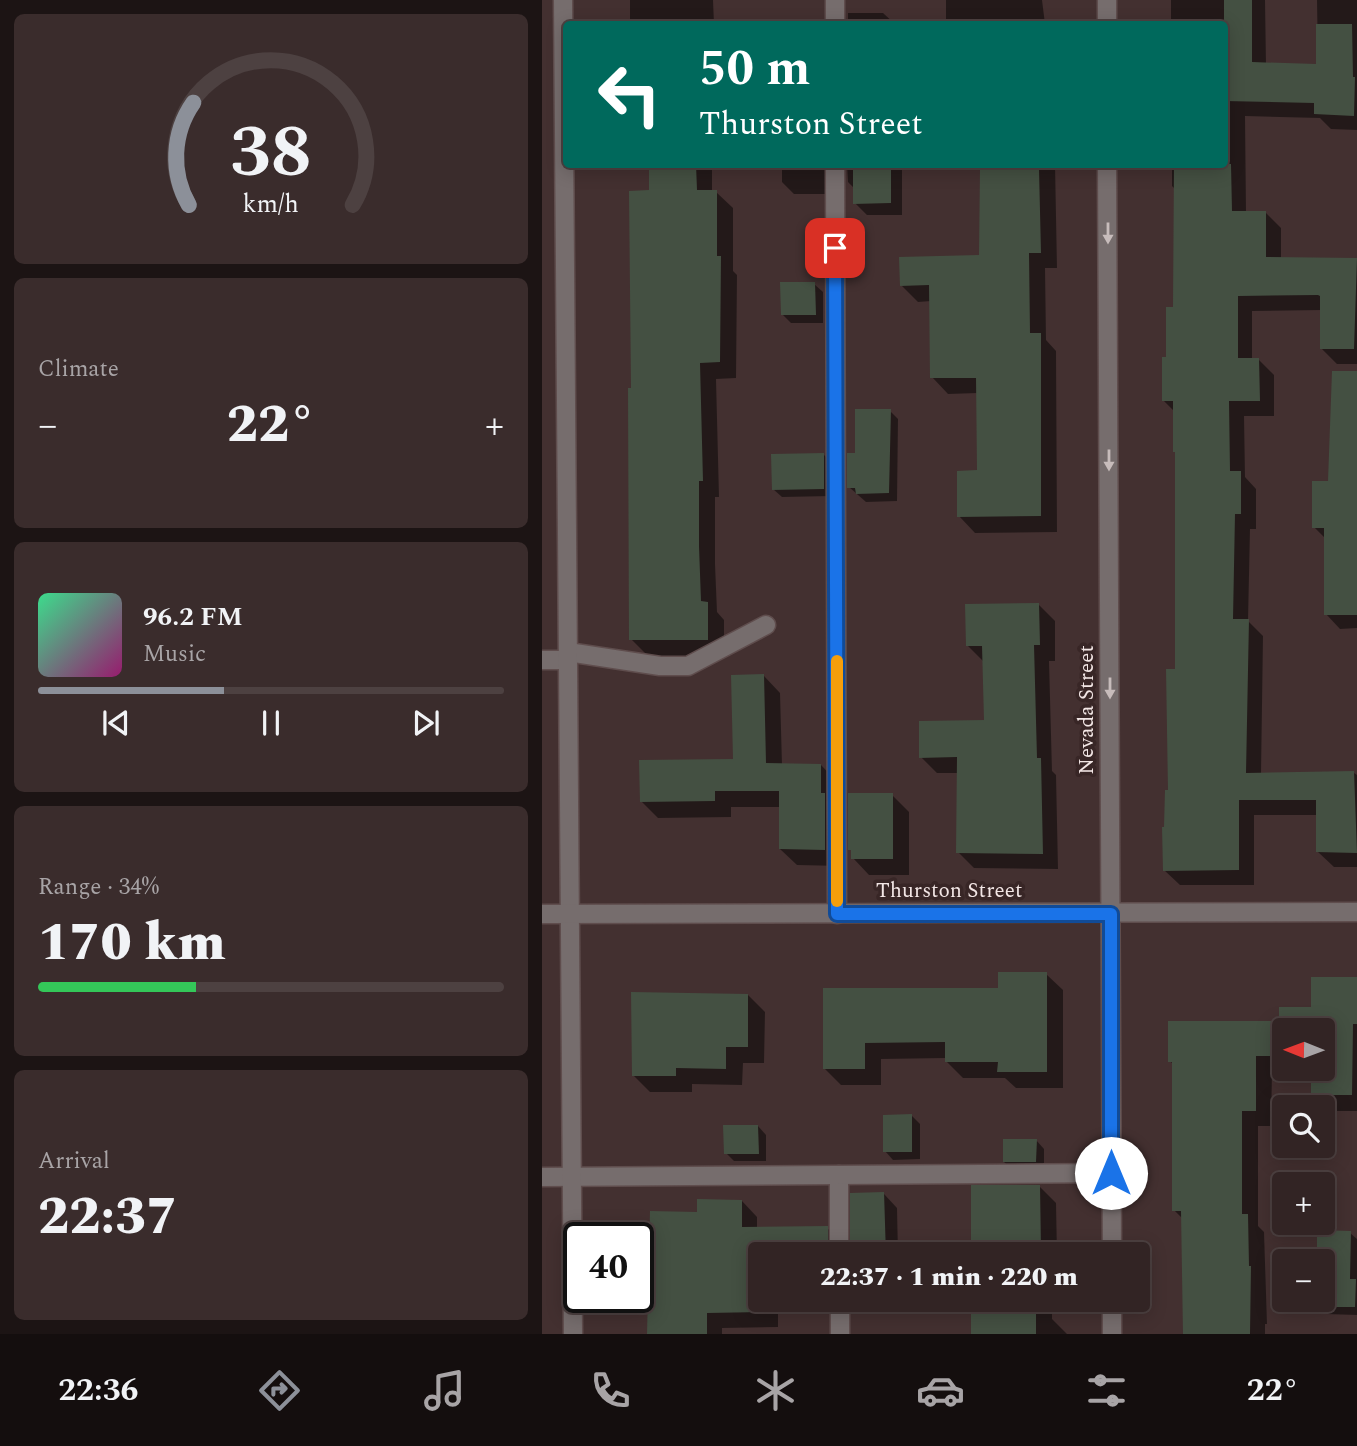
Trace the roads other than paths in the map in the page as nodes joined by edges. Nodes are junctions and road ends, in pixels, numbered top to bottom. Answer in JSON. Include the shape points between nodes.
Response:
{"nodes":[{"id":1,"x":563,"y":0,"type":"edge"},
{"id":2,"x":835,"y":0,"type":"edge"},
{"id":3,"x":1107,"y":0,"type":"edge"},
{"id":4,"x":563,"y":21,"type":"edge"},
{"id":5,"x":835,"y":21,"type":"edge"},
{"id":6,"x":1107,"y":21,"type":"edge"},
{"id":7,"x":564,"y":168,"type":"edge"},
{"id":8,"x":835,"y":168,"type":"edge"},
{"id":9,"x":1107,"y":168,"type":"edge"},
{"id":10,"x":766,"y":625,"type":"dead end"},
{"id":11,"x":568,"y":656,"type":"junction"},
{"id":12,"x":542,"y":660,"type":"edge"},
{"id":13,"x":1356,"y":912,"type":"edge"},
{"id":14,"x":542,"y":914,"type":"edge"},
{"id":15,"x":570,"y":914,"type":"junction"},
{"id":16,"x":837,"y":914,"type":"junction"},
{"id":17,"x":1111,"y":914,"type":"junction"},
{"id":18,"x":1111,"y":1173,"type":"junction"},
{"id":19,"x":839,"y":1175,"type":"junction"},
{"id":20,"x":542,"y":1177,"type":"edge"},
{"id":21,"x":572,"y":1177,"type":"junction"},
{"id":22,"x":839,"y":1242,"type":"edge"},
{"id":23,"x":1112,"y":1242,"type":"edge"},
{"id":24,"x":840,"y":1312,"type":"edge"},
{"id":25,"x":1112,"y":1312,"type":"edge"},
{"id":26,"x":573,"y":1334,"type":"edge"},
{"id":27,"x":840,"y":1334,"type":"edge"},
{"id":28,"x":1112,"y":1334,"type":"edge"}],
"edges":[{"from":1,"to":4,"type":"street"},
{"from":2,"to":5,"type":"street"},
{"from":3,"to":6,"type":"street"},
{"from":7,"to":11,"type":"street"},
{"from":8,"to":16,"type":"street"},
{"from":9,"to":17,"type":"street","name":"Nevada Street","one_way":true},
{"from":10,"to":11,"type":"street","via":[[688,666]]},
{"from":11,"to":12,"type":"street"},
{"from":11,"to":15,"type":"street"},
{"from":13,"to":17,"type":"street","name":"Thurston Street"},
{"from":14,"to":15,"type":"street","name":"Thurston Street"},
{"from":15,"to":16,"type":"street","name":"Thurston Street"},
{"from":15,"to":21,"type":"street"},
{"from":16,"to":17,"type":"street","name":"Thurston Street"},
{"from":17,"to":18,"type":"street","name":"Nevada Street"},
{"from":18,"to":19,"type":"street"},
{"from":18,"to":23,"type":"street","name":"Nevada Street"},
{"from":19,"to":21,"type":"street"},
{"from":19,"to":22,"type":"street"},
{"from":20,"to":21,"type":"street"},
{"from":21,"to":26,"type":"street"},
{"from":24,"to":27,"type":"street"},
{"from":25,"to":28,"type":"street"}]}
